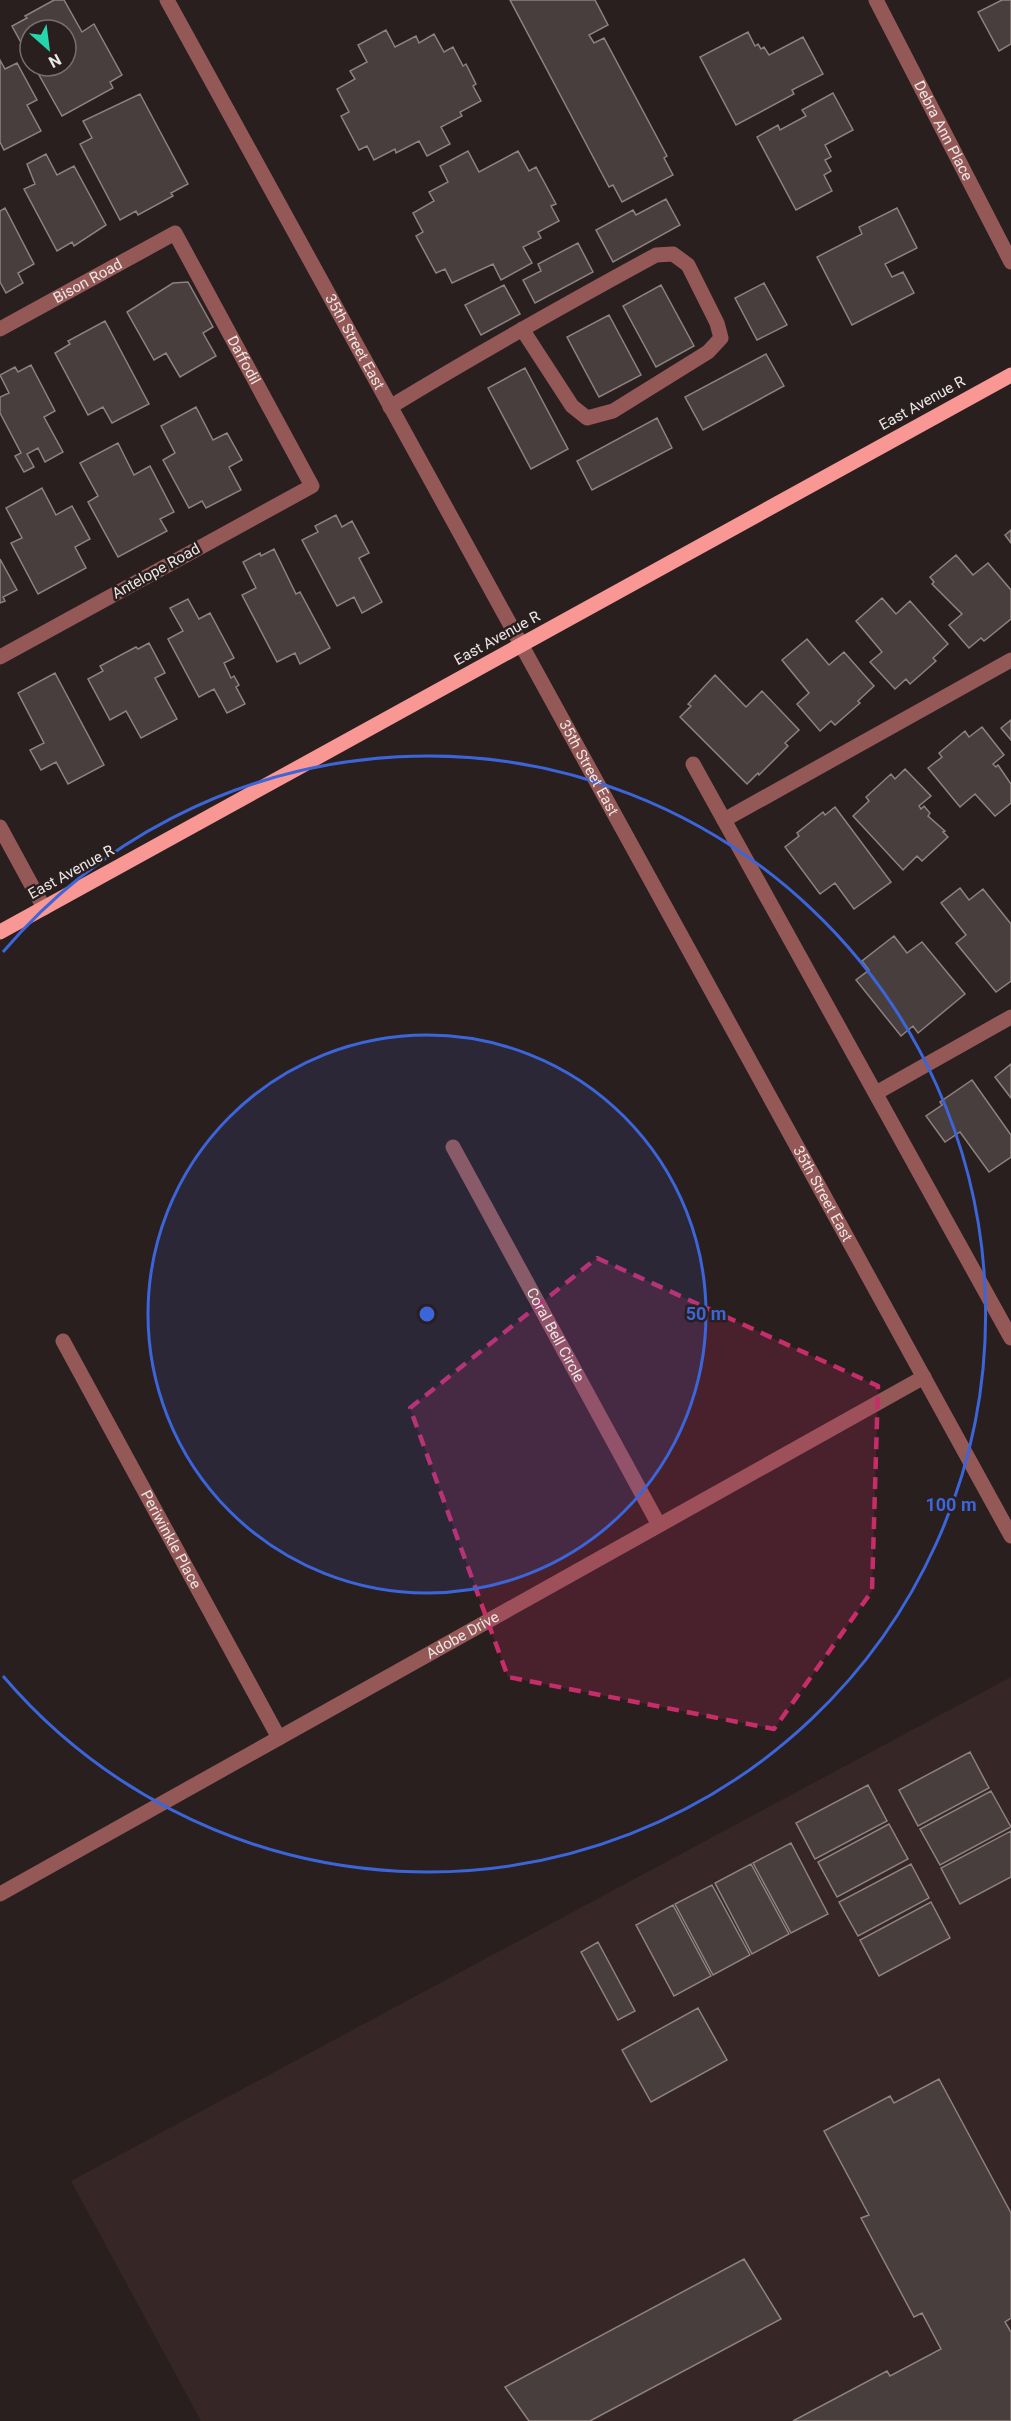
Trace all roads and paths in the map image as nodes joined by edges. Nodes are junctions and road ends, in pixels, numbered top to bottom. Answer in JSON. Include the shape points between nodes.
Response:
{"nodes":[{"id":1,"x":167,"y":0,"type":"edge"},
{"id":2,"x":876,"y":0,"type":"edge"},
{"id":3,"x":175,"y":233,"type":"joint"},
{"id":4,"x":1011,"y":262,"type":"edge"},
{"id":5,"x":0,"y":329,"type":"edge"},
{"id":6,"x":522,"y":329,"type":"junction"},
{"id":7,"x":1011,"y":375,"type":"edge"},
{"id":8,"x":390,"y":407,"type":"junction"},
{"id":9,"x":312,"y":486,"type":"joint"},
{"id":10,"x":521,"y":645,"type":"junction"},
{"id":11,"x":0,"y":657,"type":"edge"},
{"id":12,"x":1011,"y":660,"type":"edge"},
{"id":13,"x":693,"y":764,"type":"dead end"},
{"id":14,"x":724,"y":820,"type":"junction"},
{"id":15,"x":0,"y":827,"type":"edge"},
{"id":16,"x":44,"y":908,"type":"junction"},
{"id":17,"x":0,"y":932,"type":"edge"},
{"id":18,"x":1011,"y":1017,"type":"edge"},
{"id":19,"x":876,"y":1093,"type":"junction"},
{"id":20,"x":453,"y":1147,"type":"dead end"},
{"id":21,"x":1011,"y":1338,"type":"edge"},
{"id":22,"x":63,"y":1341,"type":"dead end"},
{"id":23,"x":924,"y":1377,"type":"junction"},
{"id":24,"x":659,"y":1525,"type":"junction"},
{"id":25,"x":1011,"y":1536,"type":"edge"},
{"id":26,"x":279,"y":1738,"type":"junction"},
{"id":27,"x":0,"y":1894,"type":"edge"}],
"edges":[{"from":1,"to":8,"type":"street","name":"35th Street East"},
{"from":2,"to":4,"type":"street","name":"Debra Ann Place"},
{"from":3,"to":5,"type":"street","name":"Bison Road"},
{"from":3,"to":9,"type":"street","name":"Daffodil"},
{"from":6,"to":6,"type":"street","via":[[656,255],[674,254],[688,265],[721,338],[708,352],[613,411],[587,418],[572,406]]},
{"from":6,"to":8,"type":"street"},
{"from":7,"to":10,"type":"main road","name":"East Avenue R"},
{"from":8,"to":10,"type":"street","name":"35th Street East"},
{"from":9,"to":11,"type":"street","name":"Antelope Road"},
{"from":10,"to":16,"type":"main road","name":"East Avenue R"},
{"from":10,"to":23,"type":"street","name":"35th Street East"},
{"from":12,"to":14,"type":"street"},
{"from":13,"to":14,"type":"street"},
{"from":14,"to":19,"type":"street"},
{"from":15,"to":16,"type":"street"},
{"from":16,"to":17,"type":"main road","name":"East Avenue R"},
{"from":18,"to":19,"type":"street"},
{"from":19,"to":21,"type":"street"},
{"from":20,"to":24,"type":"street","name":"Coral Bell Circle"},
{"from":22,"to":26,"type":"street","name":"Periwinkle Place"},
{"from":23,"to":24,"type":"street","name":"Adobe Drive"},
{"from":23,"to":25,"type":"street","name":"35th Street East"},
{"from":24,"to":26,"type":"street","name":"Adobe Drive"},
{"from":26,"to":27,"type":"street","name":"Adobe Drive"}]}
